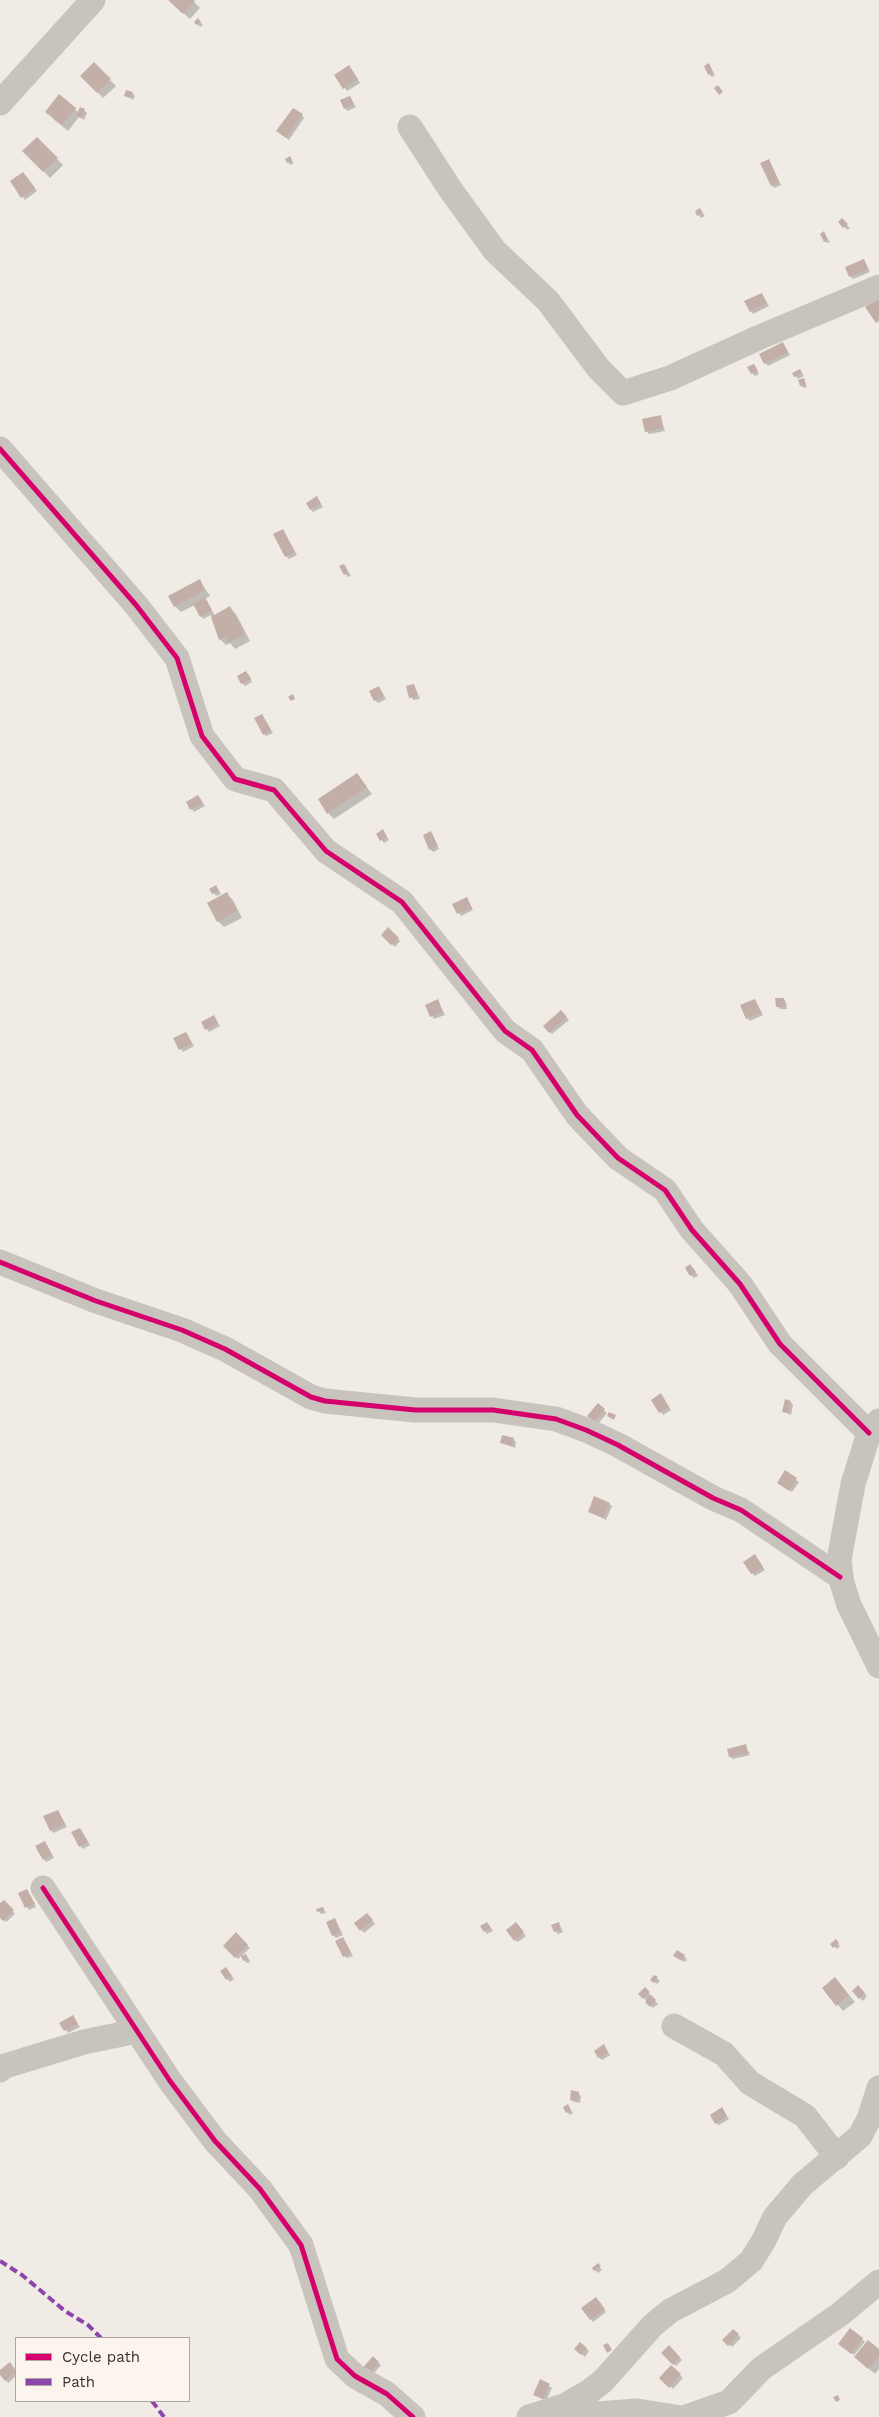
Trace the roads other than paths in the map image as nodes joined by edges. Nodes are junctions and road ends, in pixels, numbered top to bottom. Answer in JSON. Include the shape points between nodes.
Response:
{"nodes":[{"id":1,"x":93,"y":0,"type":"edge"},
{"id":2,"x":0,"y":103,"type":"edge"},
{"id":3,"x":410,"y":127,"type":"dead end"},
{"id":4,"x":879,"y":287,"type":"edge"},
{"id":5,"x":0,"y":449,"type":"edge"},
{"id":6,"x":0,"y":1262,"type":"edge"},
{"id":7,"x":874,"y":1427,"type":"edge"},
{"id":8,"x":840,"y":1577,"type":"junction"},
{"id":9,"x":879,"y":1666,"type":"edge"},
{"id":10,"x":43,"y":1888,"type":"dead end"},
{"id":11,"x":674,"y":2026,"type":"dead end"},
{"id":12,"x":137,"y":2031,"type":"junction"},
{"id":13,"x":0,"y":2070,"type":"edge"},
{"id":14,"x":879,"y":2088,"type":"edge"},
{"id":15,"x":838,"y":2156,"type":"junction"},
{"id":16,"x":879,"y":2282,"type":"edge"},
{"id":17,"x":564,"y":2406,"type":"junction"},
{"id":18,"x":413,"y":2417,"type":"edge"},
{"id":19,"x":529,"y":2417,"type":"edge"},
{"id":20,"x":676,"y":2417,"type":"edge"},
{"id":21,"x":686,"y":2417,"type":"edge"}],
"edges":[{"from":1,"to":2,"type":"street"},
{"from":3,"to":4,"type":"street","via":[[495,251],[548,300],[599,369],[623,393],[670,378]]},
{"from":5,"to":7,"type":"street","via":[[136,605],[177,658],[202,736],[235,779],[274,790],[326,851],[402,902],[504,1031],[532,1050],[577,1115],[618,1158],[665,1190],[692,1230],[740,1284],[780,1344]]},
{"from":6,"to":8,"type":"street","via":[[96,1301],[182,1330],[225,1349],[311,1398],[415,1410],[493,1410],[556,1419],[586,1430],[741,1510]]},
{"from":7,"to":8,"type":"street","via":[[853,1484],[839,1560]]},
{"from":8,"to":9,"type":"street","via":[[849,1605]]},
{"from":10,"to":12,"type":"street"},
{"from":11,"to":15,"type":"street","via":[[724,2054],[750,2083],[805,2116]]},
{"from":12,"to":13,"type":"street","via":[[84,2042]]},
{"from":12,"to":18,"type":"street","via":[[210,2134],[260,2189],[301,2245],[337,2359],[355,2376],[387,2394]]},
{"from":14,"to":15,"type":"street","via":[[860,2136]]},
{"from":15,"to":17,"type":"street","via":[[802,2184],[775,2217],[751,2260],[727,2282],[670,2311],[636,2342],[603,2381]]},
{"from":16,"to":21,"type":"street","via":[[839,2315],[762,2368],[730,2402]]},
{"from":17,"to":19,"type":"street"},
{"from":17,"to":20,"type":"street","via":[[597,2414],[637,2411]]}]}
